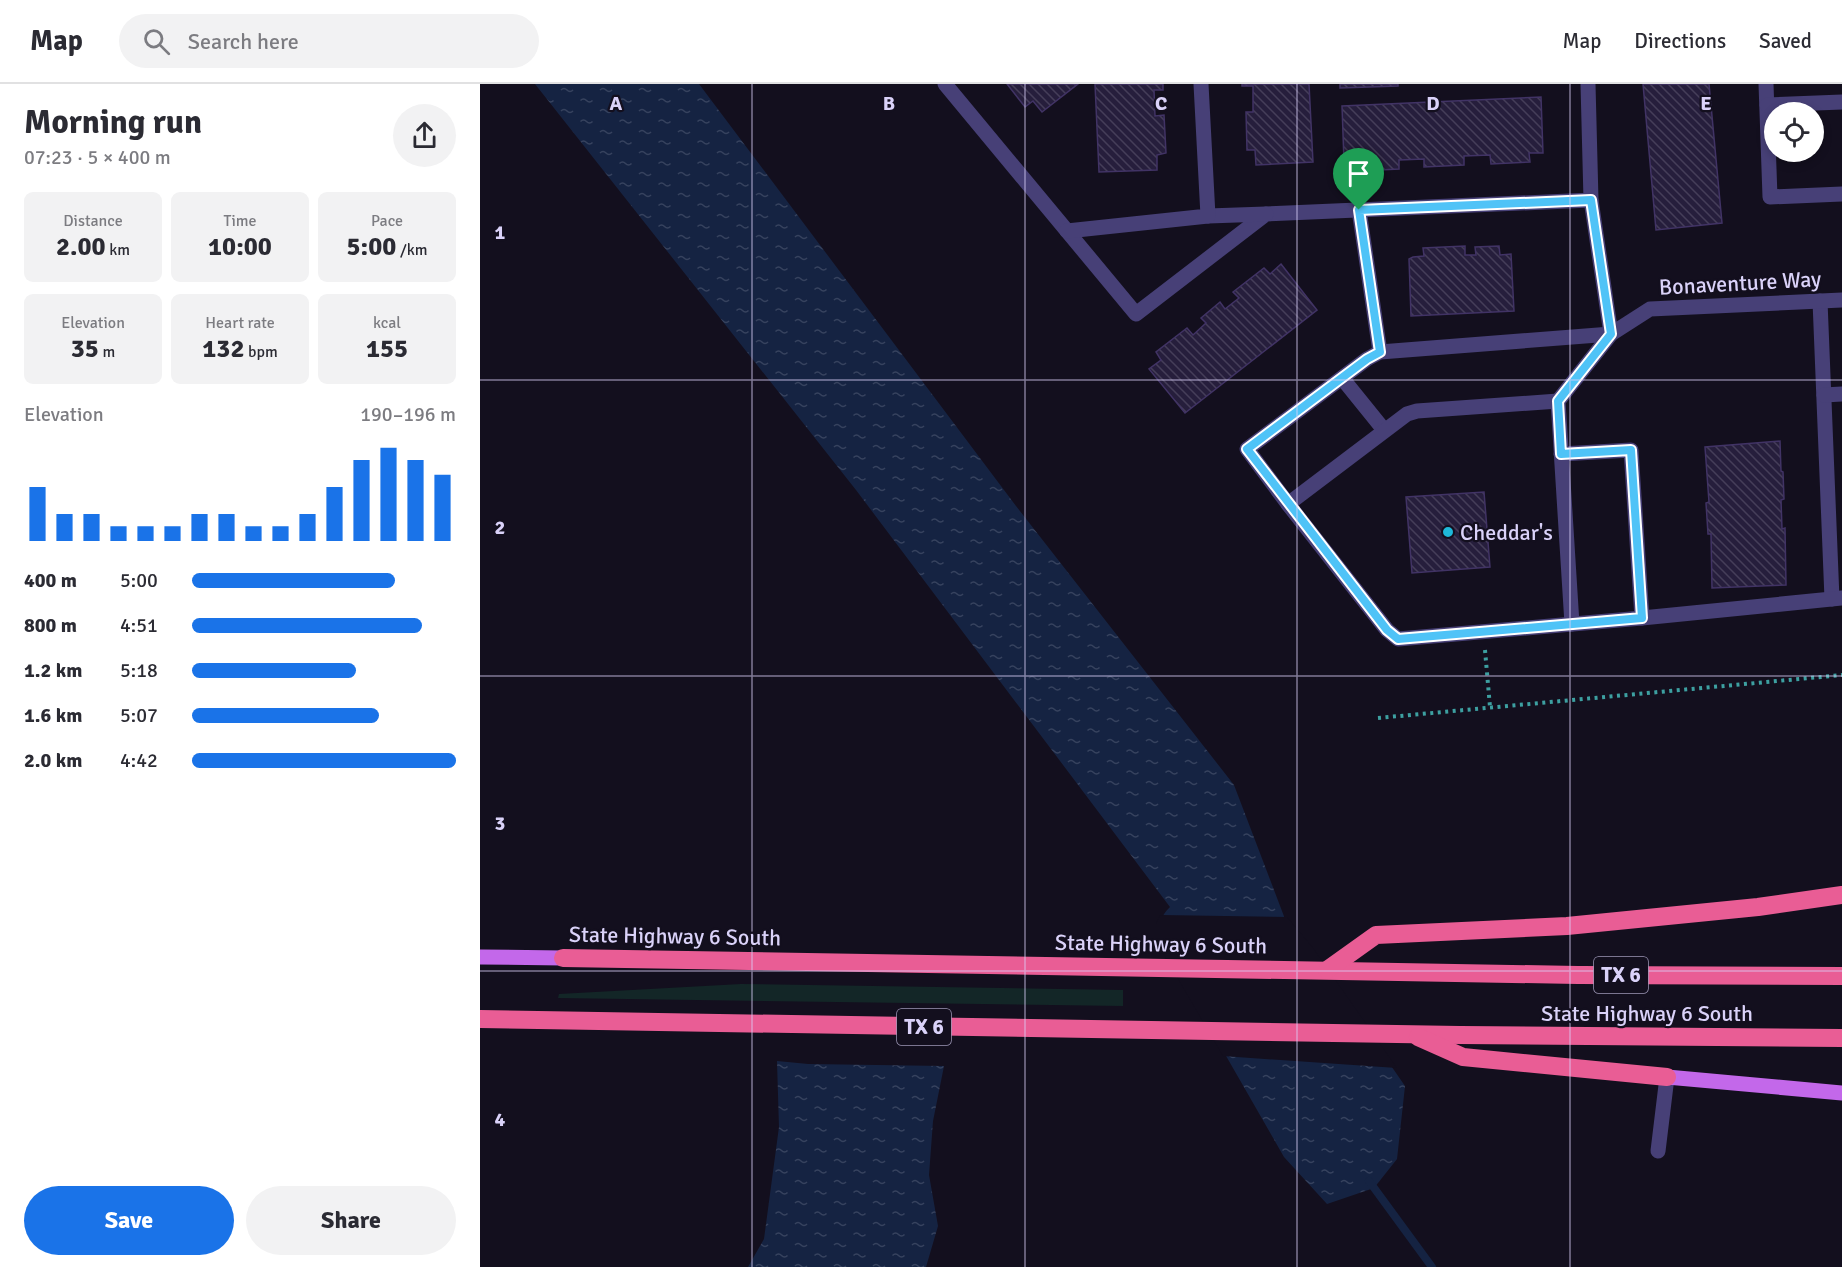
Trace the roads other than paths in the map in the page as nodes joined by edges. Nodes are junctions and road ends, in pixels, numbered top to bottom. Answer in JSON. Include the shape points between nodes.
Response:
{"nodes":[{"id":1,"x":945,"y":84,"type":"edge"},
{"id":2,"x":1201,"y":84,"type":"edge"},
{"id":3,"x":1588,"y":84,"type":"edge"},
{"id":4,"x":1766,"y":84,"type":"edge"},
{"id":5,"x":1767,"y":102,"type":"edge"},
{"id":6,"x":1842,"y":102,"type":"edge"},
{"id":7,"x":1824,"y":103,"type":"edge"},
{"id":8,"x":1769,"y":162,"type":"edge"},
{"id":9,"x":1842,"y":194,"type":"edge"},
{"id":10,"x":1591,"y":200,"type":"junction"},
{"id":11,"x":1359,"y":210,"type":"junction"},
{"id":12,"x":1266,"y":214,"type":"junction"},
{"id":13,"x":1208,"y":216,"type":"junction"},
{"id":14,"x":1067,"y":231,"type":"junction"},
{"id":15,"x":1842,"y":300,"type":"edge"},
{"id":16,"x":1820,"y":301,"type":"junction"},
{"id":17,"x":1611,"y":334,"type":"junction"},
{"id":18,"x":1380,"y":352,"type":"junction"},
{"id":19,"x":1342,"y":378,"type":"junction"},
{"id":20,"x":1824,"y":394,"type":"junction"},
{"id":21,"x":1842,"y":394,"type":"edge"},
{"id":22,"x":1558,"y":401,"type":"junction"},
{"id":23,"x":1384,"y":430,"type":"junction"},
{"id":24,"x":1561,"y":454,"type":"junction"},
{"id":25,"x":1288,"y":504,"type":"junction"},
{"id":26,"x":1837,"y":598,"type":"edge"},
{"id":27,"x":1642,"y":618,"type":"junction"},
{"id":28,"x":1572,"y":624,"type":"junction"},
{"id":29,"x":1842,"y":895,"type":"edge"},
{"id":30,"x":480,"y":957,"type":"edge"},
{"id":31,"x":563,"y":958,"type":"joint"},
{"id":32,"x":1327,"y":970,"type":"junction"},
{"id":33,"x":1842,"y":976,"type":"edge"},
{"id":34,"x":480,"y":1020,"type":"edge"},
{"id":35,"x":1411,"y":1034,"type":"junction"},
{"id":36,"x":1842,"y":1038,"type":"edge"},
{"id":37,"x":1667,"y":1077,"type":"junction"},
{"id":38,"x":1842,"y":1093,"type":"edge"},
{"id":39,"x":1658,"y":1151,"type":"dead end"}],
"edges":[{"from":1,"to":14,"type":"street"},
{"from":2,"to":13,"type":"street"},
{"from":3,"to":10,"type":"street"},
{"from":4,"to":5,"type":"street"},
{"from":6,"to":7,"type":"street"},
{"from":8,"to":9,"type":"street","via":[[1770,197]]},
{"from":10,"to":11,"type":"street"},
{"from":10,"to":17,"type":"street"},
{"from":11,"to":12,"type":"street"},
{"from":11,"to":18,"type":"street"},
{"from":12,"to":13,"type":"street"},
{"from":12,"to":14,"type":"street","via":[[1136,314]]},
{"from":13,"to":14,"type":"street"},
{"from":15,"to":16,"type":"street","name":"Bonaventure Way"},
{"from":16,"to":17,"type":"street","name":"Bonaventure Way","via":[[1650,309]]},
{"from":16,"to":20,"type":"street"},
{"from":17,"to":18,"type":"street"},
{"from":17,"to":22,"type":"street"},
{"from":18,"to":19,"type":"street"},
{"from":19,"to":23,"type":"street"},
{"from":19,"to":25,"type":"street","via":[[1247,449]]},
{"from":20,"to":21,"type":"street"},
{"from":20,"to":26,"type":"street"},
{"from":22,"to":23,"type":"street","via":[[1416,411]]},
{"from":22,"to":24,"type":"street"},
{"from":23,"to":25,"type":"street"},
{"from":24,"to":27,"type":"street","via":[[1631,450]]},
{"from":24,"to":28,"type":"street"},
{"from":25,"to":28,"type":"street","via":[[1398,639]]},
{"from":26,"to":27,"type":"street"},
{"from":27,"to":28,"type":"street"},
{"from":29,"to":32,"type":"highway","via":[[1663,917],[1376,935]]},
{"from":30,"to":31,"type":"main road","name":"State Highway 6 South","number":"TX 6"},
{"from":31,"to":32,"type":"highway","name":"State Highway 6 South","number":"TX 6"},
{"from":32,"to":33,"type":"highway","name":"State Highway 6 South","number":"TX 6"},
{"from":34,"to":35,"type":"highway","name":"State Highway 6 South","number":"TX 6"},
{"from":35,"to":36,"type":"highway","name":"State Highway 6 South","number":"TX 6"},
{"from":35,"to":37,"type":"highway","via":[[1463,1057]]},
{"from":37,"to":38,"type":"main road"},
{"from":37,"to":39,"type":"street"}]}
